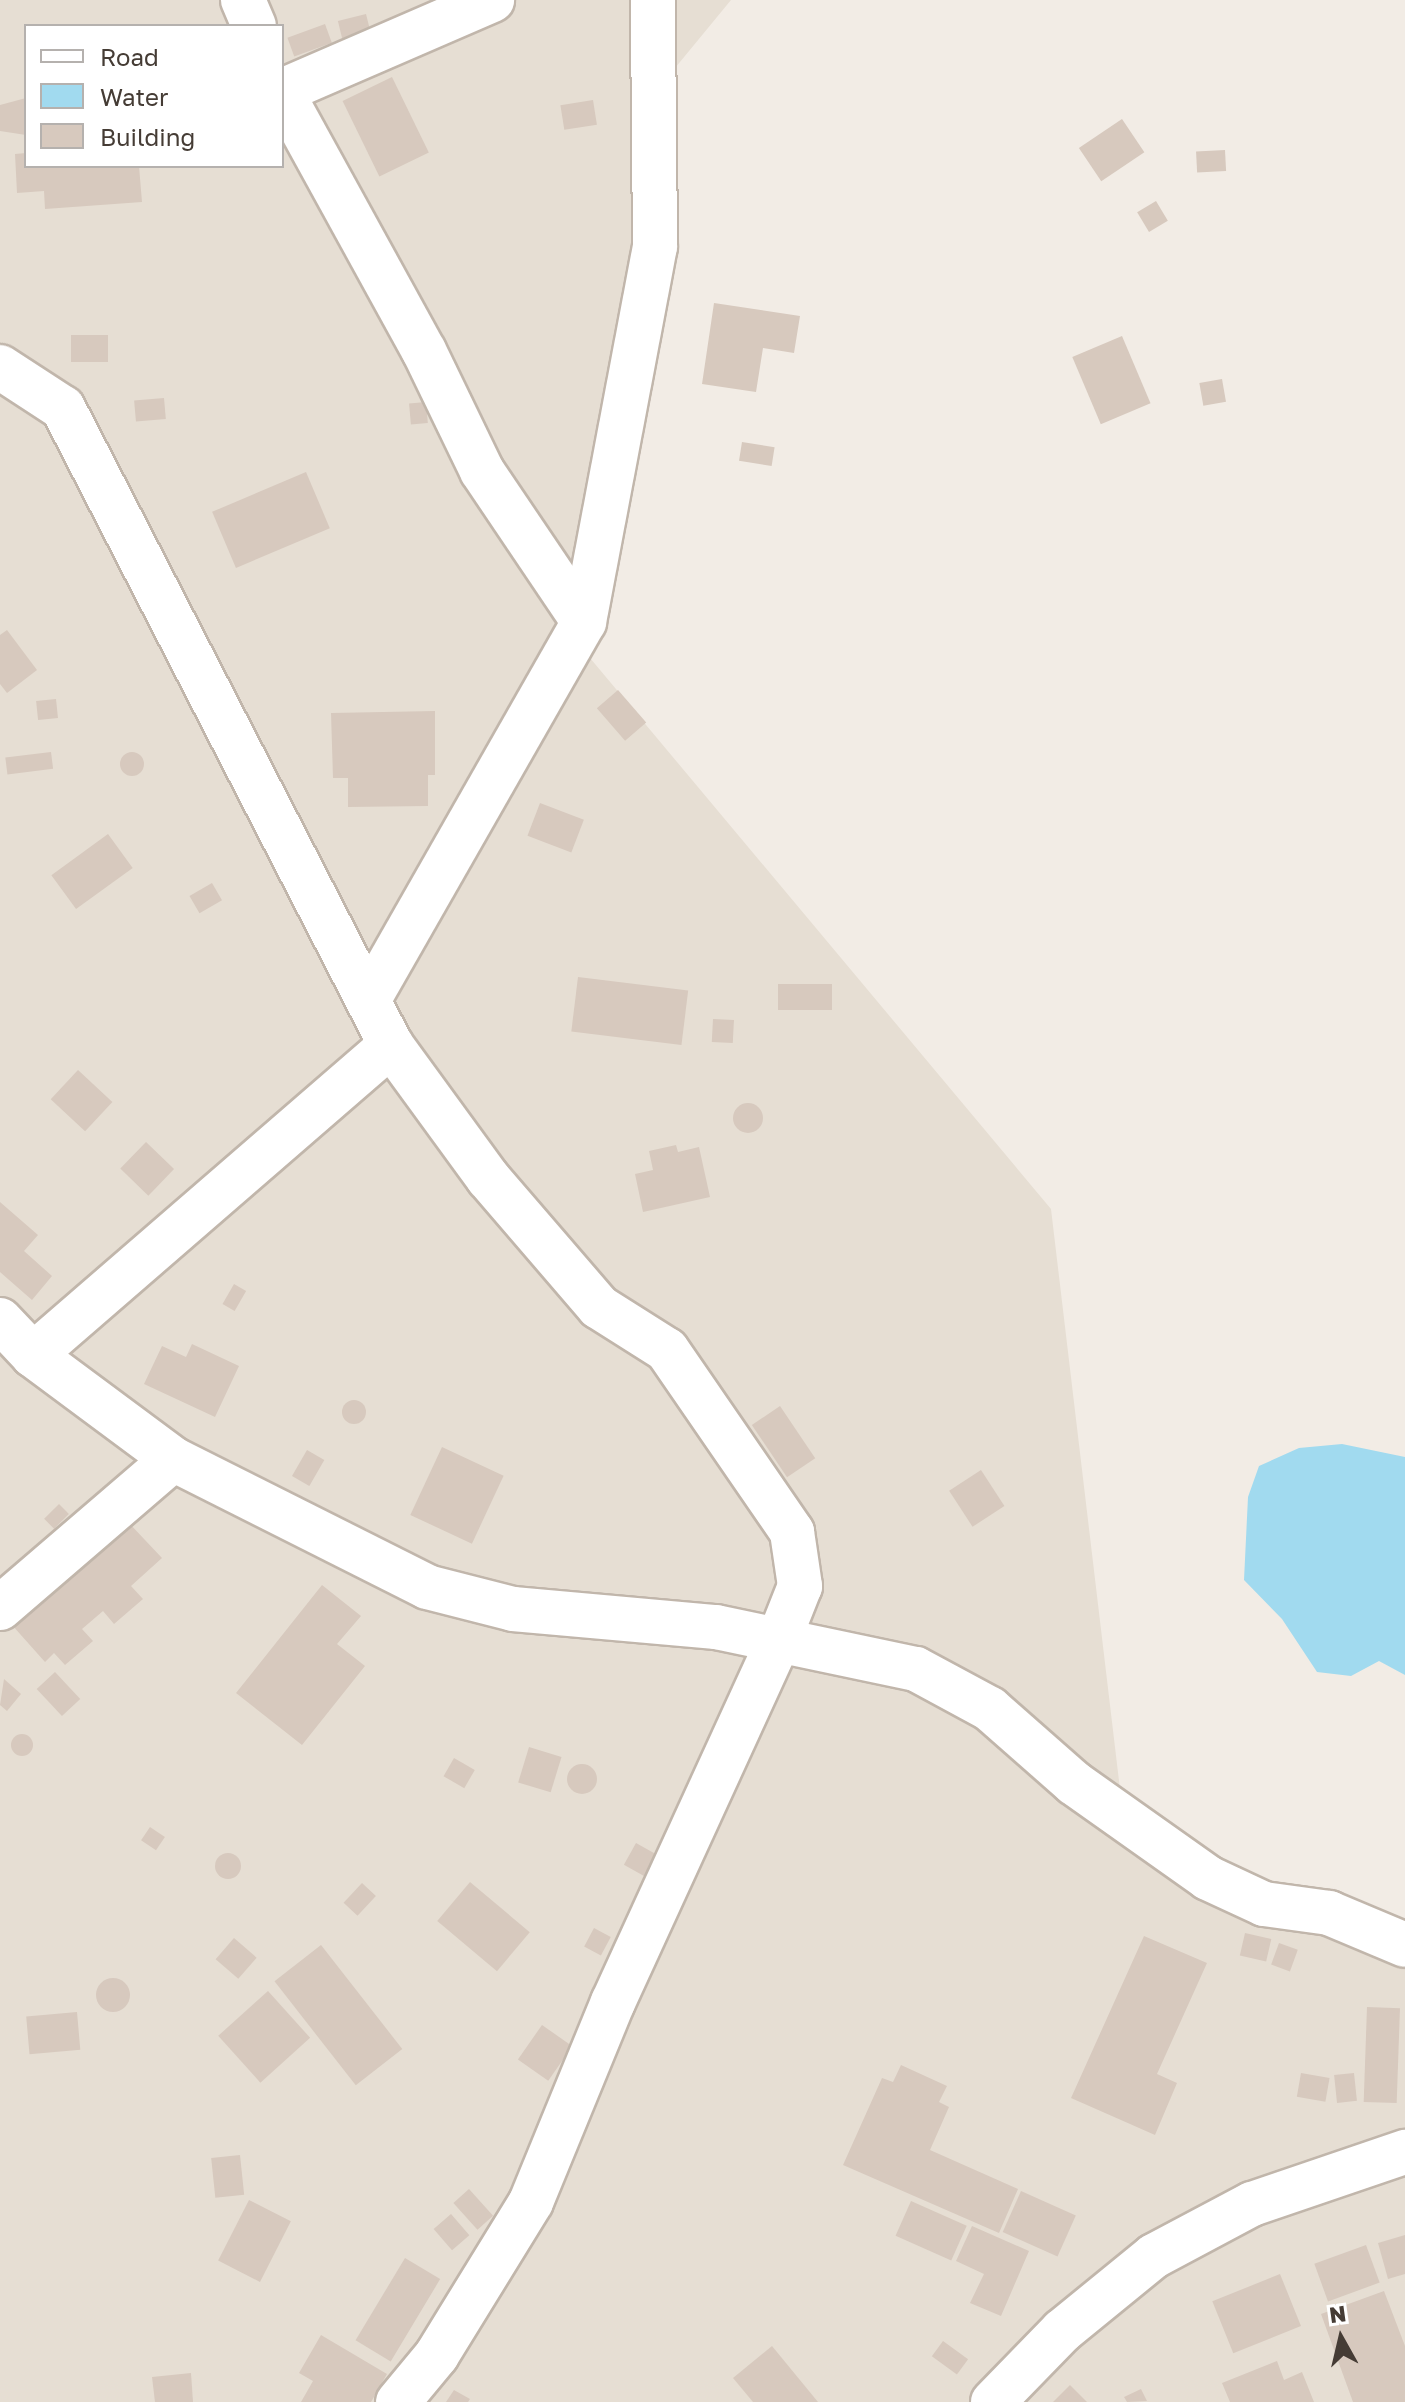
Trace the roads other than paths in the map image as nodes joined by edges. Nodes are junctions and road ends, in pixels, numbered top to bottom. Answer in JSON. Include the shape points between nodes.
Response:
{"nodes":[{"id":1,"x":243,"y":0,"type":"edge"},
{"id":2,"x":492,"y":0,"type":"edge"},
{"id":3,"x":653,"y":0,"type":"edge"},
{"id":4,"x":253,"y":24,"type":"edge"},
{"id":5,"x":284,"y":91,"type":"edge"},
{"id":6,"x":284,"y":96,"type":"edge"},
{"id":7,"x":0,"y":367,"type":"edge"},
{"id":8,"x":584,"y":622,"type":"junction"},
{"id":9,"x":370,"y":997,"type":"junction"},
{"id":10,"x":391,"y":1045,"type":"junction"},
{"id":11,"x":0,"y":1320,"type":"edge"},
{"id":12,"x":33,"y":1355,"type":"junction"},
{"id":13,"x":173,"y":1459,"type":"junction"},
{"id":14,"x":0,"y":1608,"type":"edge"},
{"id":15,"x":777,"y":1644,"type":"junction"},
{"id":16,"x":1405,"y":1945,"type":"edge"},
{"id":17,"x":1405,"y":2152,"type":"edge"},
{"id":18,"x":398,"y":2402,"type":"edge"},
{"id":19,"x":993,"y":2402,"type":"edge"}],
"edges":[{"from":1,"to":4,"type":"street"},
{"from":2,"to":5,"type":"street"},
{"from":3,"to":8,"type":"street","via":[[655,247]]},
{"from":6,"to":8,"type":"street","via":[[424,351],[482,471]]},
{"from":7,"to":9,"type":"street","via":[[63,408]]},
{"from":8,"to":9,"type":"street"},
{"from":9,"to":10,"type":"street"},
{"from":10,"to":12,"type":"street"},
{"from":10,"to":15,"type":"street","via":[[488,1178],[599,1307],[667,1350],[792,1532],[800,1586]]},
{"from":11,"to":12,"type":"street"},
{"from":12,"to":13,"type":"street"},
{"from":13,"to":14,"type":"street"},
{"from":13,"to":15,"type":"street","via":[[427,1587],[513,1609],[716,1627]]},
{"from":15,"to":16,"type":"street","via":[[916,1669],[990,1709],[1074,1783],[1208,1878],[1264,1904],[1329,1913]]},
{"from":15,"to":18,"type":"street","via":[[613,2002],[531,2202],[437,2355]]},
{"from":17,"to":19,"type":"street","via":[[1252,2204],[1154,2256],[1062,2331]]}]}
